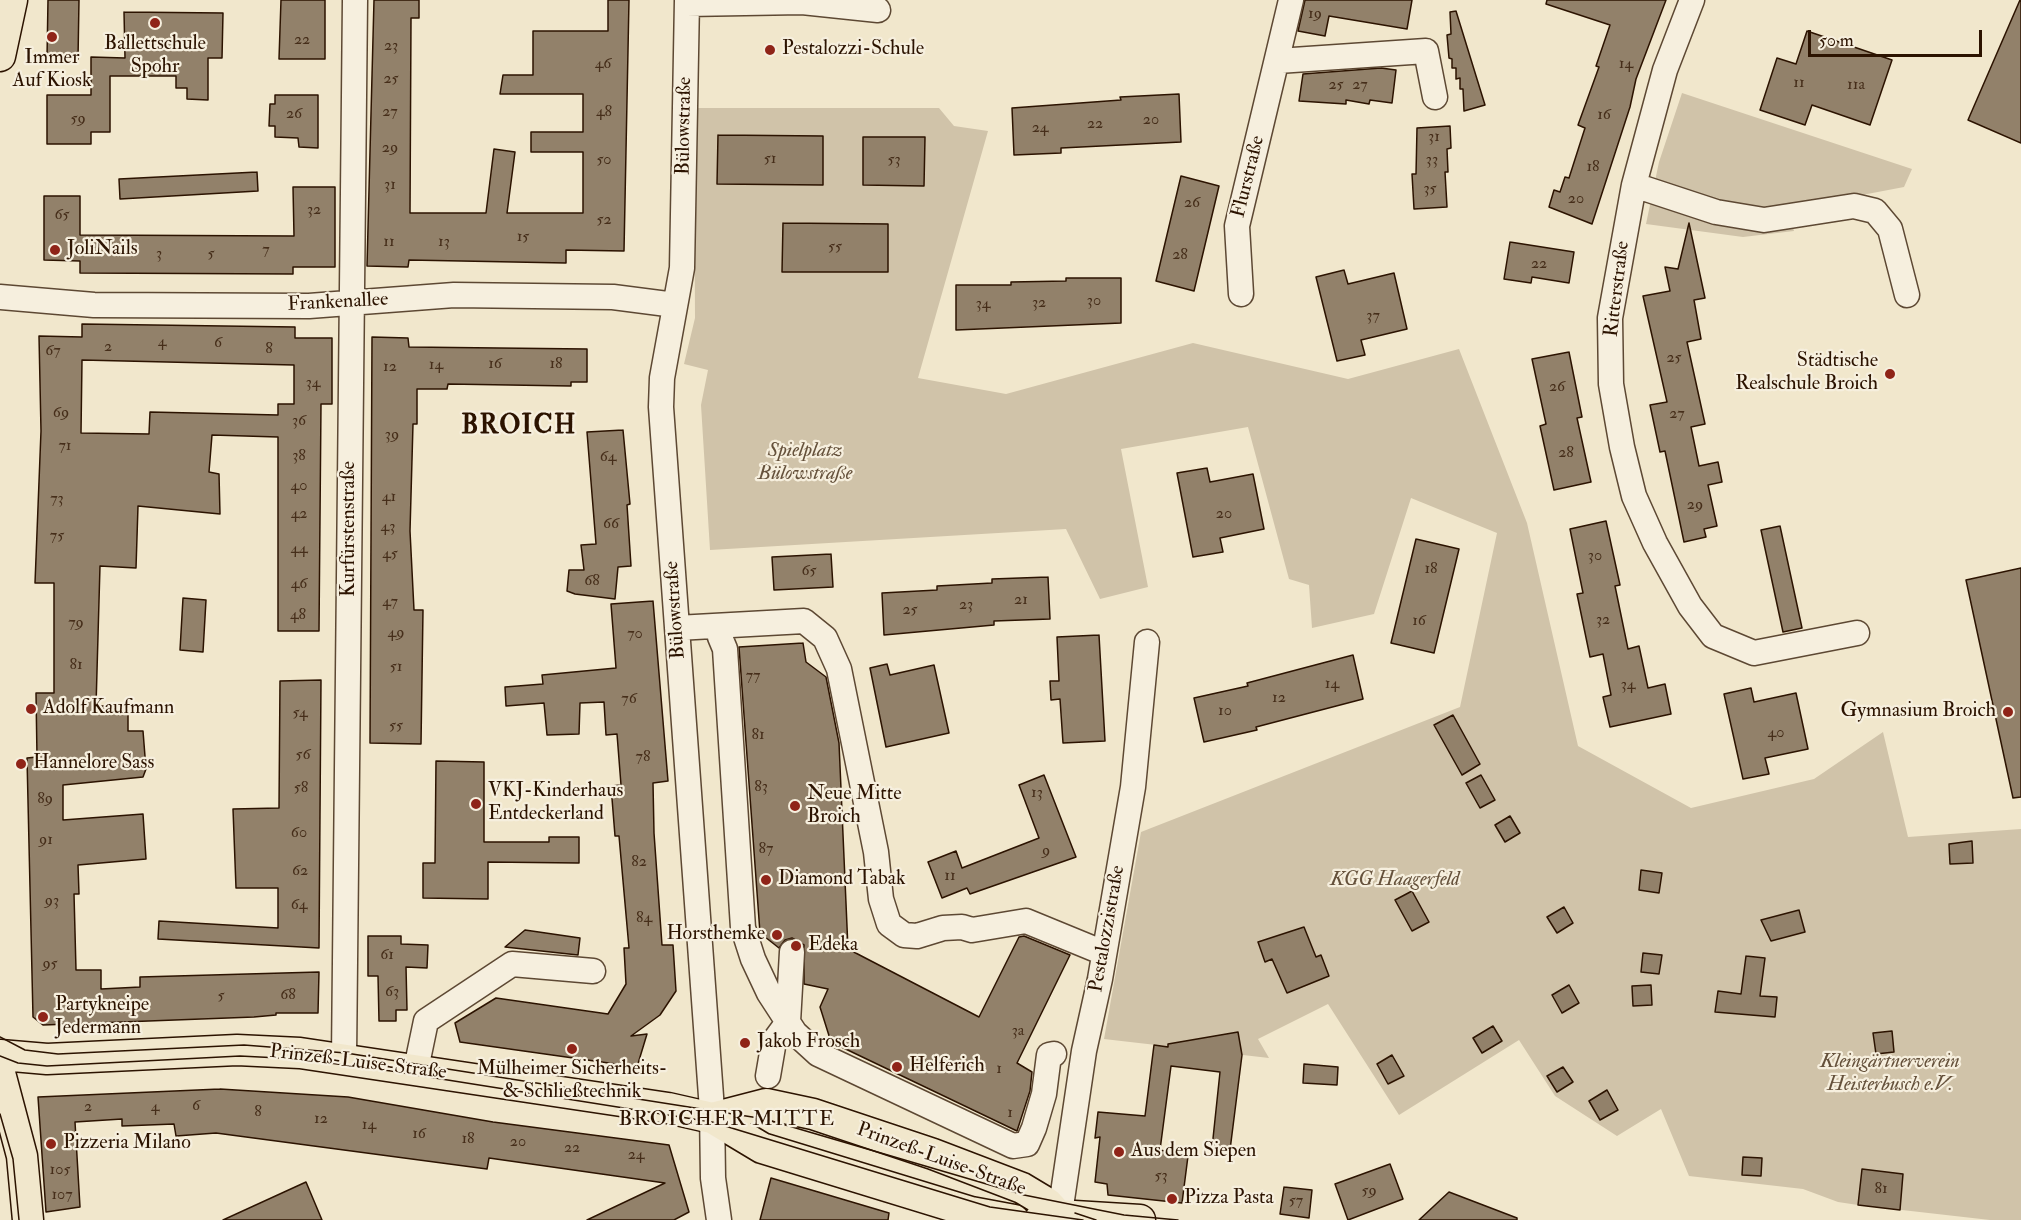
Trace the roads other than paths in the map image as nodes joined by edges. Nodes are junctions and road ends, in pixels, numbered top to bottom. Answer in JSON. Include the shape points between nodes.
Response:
{"nodes":[{"id":1,"x":12,"y":0,"type":"edge"},
{"id":2,"x":356,"y":0,"type":"edge"},
{"id":3,"x":1291,"y":0,"type":"edge"},
{"id":4,"x":1692,"y":0,"type":"edge"},
{"id":5,"x":687,"y":2,"type":"edge"},
{"id":6,"x":878,"y":10,"type":"dead end"},
{"id":7,"x":0,"y":56,"type":"edge"},
{"id":8,"x":1278,"y":60,"type":"junction"},
{"id":9,"x":1435,"y":97,"type":"dead end"},
{"id":10,"x":1634,"y":185,"type":"junction"},
{"id":11,"x":1241,"y":294,"type":"dead end"},
{"id":12,"x":1908,"y":295,"type":"dead end"},
{"id":13,"x":0,"y":297,"type":"edge"},
{"id":14,"x":352,"y":304,"type":"junction"},
{"id":15,"x":675,"y":305,"type":"junction"},
{"id":16,"x":677,"y":628,"type":"junction"},
{"id":17,"x":1857,"y":633,"type":"dead end"},
{"id":18,"x":720,"y":637,"type":"dead end"},
{"id":19,"x":1148,"y":642,"type":"dead end"},
{"id":20,"x":792,"y":952,"type":"dead end"},
{"id":21,"x":1104,"y":953,"type":"junction"},
{"id":22,"x":593,"y":971,"type":"dead end"},
{"id":23,"x":788,"y":1022,"type":"junction"},
{"id":24,"x":1054,"y":1054,"type":"dead end"},
{"id":25,"x":0,"y":1055,"type":"edge"},
{"id":26,"x":344,"y":1058,"type":"junction"},
{"id":27,"x":416,"y":1069,"type":"junction"},
{"id":28,"x":0,"y":1073,"type":"edge"},
{"id":29,"x":768,"y":1076,"type":"dead end"},
{"id":30,"x":712,"y":1118,"type":"junction"},
{"id":31,"x":1058,"y":1218,"type":"edge"},
{"id":32,"x":28,"y":1220,"type":"edge"},
{"id":33,"x":718,"y":1220,"type":"edge"},
{"id":34,"x":1014,"y":1220,"type":"edge"},
{"id":35,"x":1028,"y":1220,"type":"edge"},
{"id":36,"x":1140,"y":1220,"type":"edge"}],
"edges":[{"from":1,"to":7,"type":"main road"},
{"from":2,"to":14,"type":"street","name":"Kurfürstenstraße"},
{"from":3,"to":8,"type":"street","name":"Flurstraße"},
{"from":4,"to":10,"type":"street","name":"Ritterstraße","via":[[1665,70]]},
{"from":5,"to":6,"type":"street","via":[[802,2]]},
{"from":5,"to":15,"type":"street","name":"Bülowstraße","via":[[682,268]]},
{"from":8,"to":9,"type":"street","via":[[1426,51]]},
{"from":8,"to":11,"type":"street","name":"Flurstraße","via":[[1237,226]]},
{"from":10,"to":12,"type":"street","via":[[1716,212],[1764,220],[1854,206],[1875,211],[1890,229]]},
{"from":10,"to":17,"type":"street","name":"Ritterstraße","via":[[1610,318],[1611,384],[1634,496],[1655,543],[1689,606],[1713,636],[1754,653]]},
{"from":13,"to":14,"type":"street","name":"Frankenallee","via":[[94,305]]},
{"from":14,"to":15,"type":"street","name":"Frankenallee","via":[[454,295],[613,297]]},
{"from":14,"to":26,"type":"street","name":"Kurfürstenstraße"},
{"from":15,"to":16,"type":"street","name":"Bülowstraße","via":[[662,378],[662,406]]},
{"from":16,"to":21,"type":"street","via":[[804,621],[825,638],[839,669],[876,852],[881,899],[889,924],[904,935],[917,936],[943,928],[972,930],[1026,921]]},
{"from":16,"to":30,"type":"street","name":"Bülowstraße"},
{"from":18,"to":23,"type":"street","via":[[726,660],[743,928],[761,976]]},
{"from":19,"to":21,"type":"street","name":"Pestalozzistraße","via":[[1133,787]]},
{"from":20,"to":23,"type":"street"},
{"from":21,"to":31,"type":"street","name":"Pestalozzistraße"},
{"from":22,"to":27,"type":"street","via":[[512,964],[426,1021]]},
{"from":23,"to":24,"type":"street","via":[[818,1054],[1010,1153],[1027,1144],[1035,1128],[1049,1054]]},
{"from":23,"to":29,"type":"street","via":[[774,1041]]},
{"from":25,"to":26,"type":"main road","name":"Prinzeß-Luise-Straße","via":[[47,1059],[237,1050]]},
{"from":26,"to":27,"type":"main road","name":"Prinzeß-Luise-Straße"},
{"from":27,"to":30,"type":"main road","name":"Prinzeß-Luise-Straße"},
{"from":28,"to":32,"type":"main road","via":[[22,1156]]},
{"from":30,"to":31,"type":"main road","name":"Prinzeß-Luise-Straße","via":[[766,1104],[813,1114],[1022,1188],[1047,1203]]},
{"from":30,"to":33,"type":"street","name":"Bülowstraße"},
{"from":30,"to":34,"type":"main road","name":"Prinzeß-Luise-Straße","via":[[762,1148],[971,1212]]},
{"from":31,"to":35,"type":"main road","name":"Prinzeß-Luise-Straße"},
{"from":31,"to":36,"type":"main road","name":"Prinzeß-Luise-Straße"}]}
